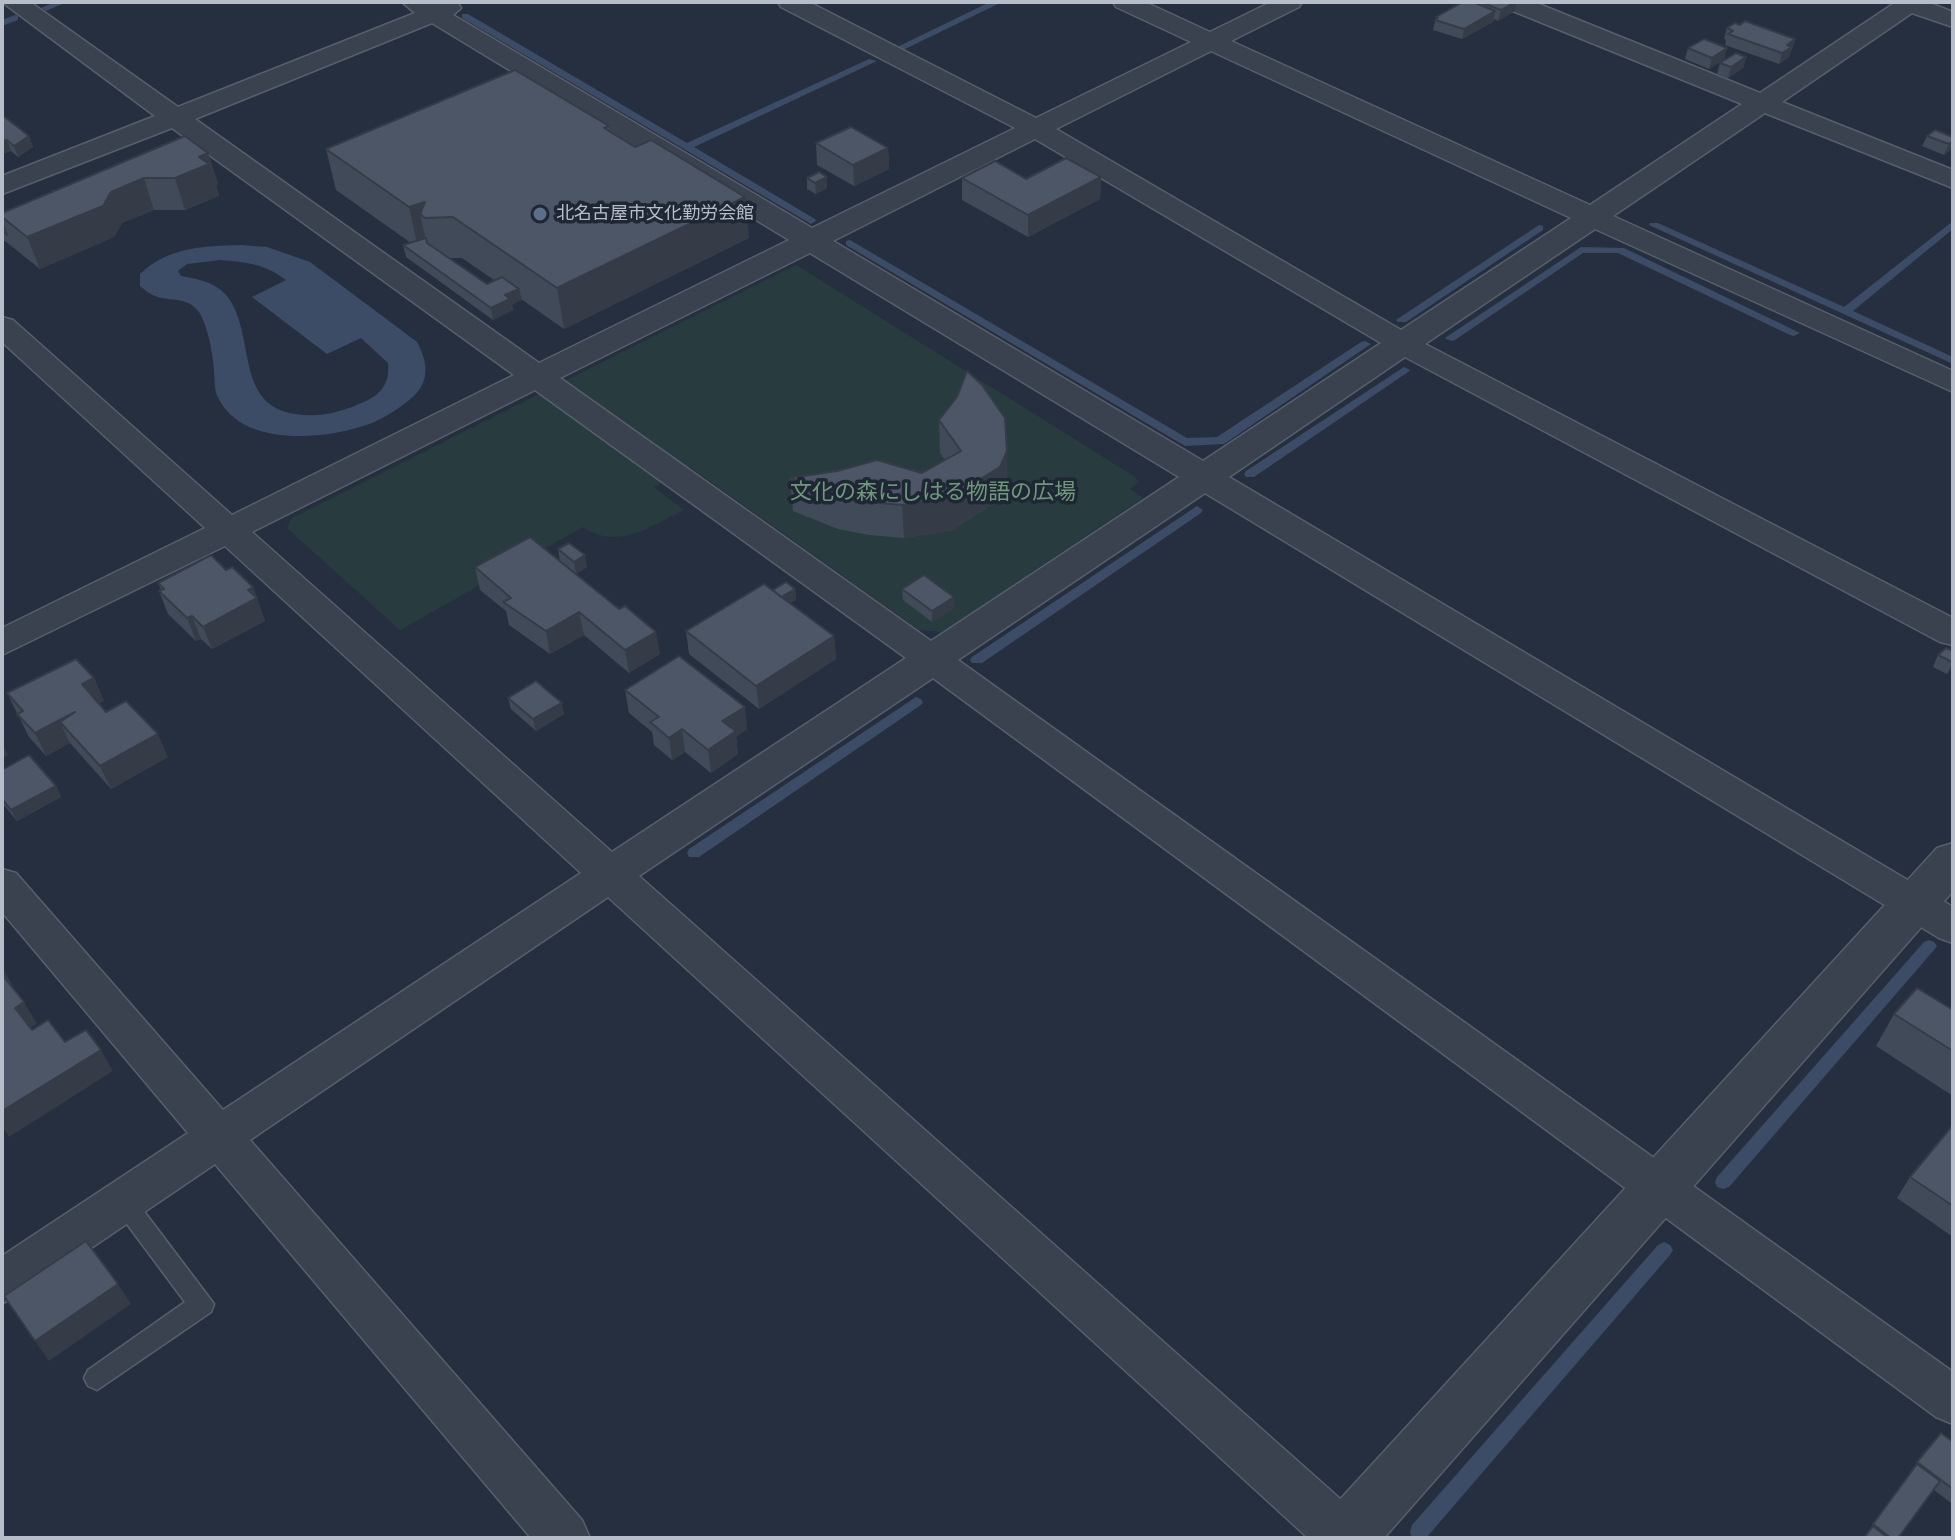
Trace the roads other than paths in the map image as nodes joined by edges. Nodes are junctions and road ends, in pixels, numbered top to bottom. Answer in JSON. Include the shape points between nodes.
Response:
{"nodes":[{"id":1,"x":14,"y":2,"type":"edge"},
{"id":2,"x":465,"y":2,"type":"edge"},
{"id":3,"x":790,"y":2,"type":"edge"},
{"id":4,"x":1125,"y":2,"type":"edge"},
{"id":5,"x":1290,"y":2,"type":"edge"},
{"id":6,"x":1512,"y":2,"type":"edge"},
{"id":7,"x":1909,"y":3,"type":"edge"},
{"id":8,"x":424,"y":8,"type":"edge"},
{"id":9,"x":1953,"y":20,"type":"edge"},
{"id":10,"x":1211,"y":42,"type":"junction"},
{"id":11,"x":1763,"y":103,"type":"junction"},
{"id":12,"x":176,"y":117,"type":"junction"},
{"id":13,"x":1037,"y":129,"type":"junction"},
{"id":14,"x":1953,"y":180,"type":"edge"},
{"id":15,"x":2,"y":186,"type":"edge"},
{"id":16,"x":1594,"y":217,"type":"junction"},
{"id":17,"x":814,"y":240,"type":"junction"},
{"id":18,"x":2,"y":326,"type":"edge"},
{"id":19,"x":1405,"y":345,"type":"junction"},
{"id":20,"x":537,"y":378,"type":"junction"},
{"id":21,"x":1953,"y":383,"type":"edge"},
{"id":22,"x":1205,"y":476,"type":"junction"},
{"id":23,"x":229,"y":531,"type":"junction"},
{"id":24,"x":1953,"y":633,"type":"edge"},
{"id":25,"x":2,"y":643,"type":"edge"},
{"id":26,"x":932,"y":659,"type":"junction"},
{"id":27,"x":1953,"y":860,"type":"edge"},
{"id":28,"x":610,"y":875,"type":"junction"},
{"id":29,"x":2,"y":884,"type":"edge"},
{"id":30,"x":1933,"y":915,"type":"edge"},
{"id":31,"x":219,"y":1137,"type":"junction"},
{"id":32,"x":1659,"y":1188,"type":"junction"},
{"id":33,"x":123,"y":1201,"type":"junction"},
{"id":34,"x":2,"y":1282,"type":"edge"},
{"id":35,"x":97,"y":1378,"type":"dead end"},
{"id":36,"x":1953,"y":1401,"type":"edge"},
{"id":37,"x":564,"y":1538,"type":"edge"},
{"id":38,"x":1345,"y":1538,"type":"edge"}],
"edges":[{"from":1,"to":12,"type":"street"},
{"from":2,"to":8,"type":"street"},
{"from":3,"to":13,"type":"street"},
{"from":4,"to":10,"type":"street"},
{"from":5,"to":10,"type":"street"},
{"from":6,"to":11,"type":"street"},
{"from":7,"to":9,"type":"street"},
{"from":7,"to":11,"type":"street"},
{"from":8,"to":12,"type":"street"},
{"from":8,"to":17,"type":"street"},
{"from":10,"to":13,"type":"street"},
{"from":10,"to":16,"type":"street"},
{"from":11,"to":14,"type":"street"},
{"from":11,"to":16,"type":"street"},
{"from":12,"to":15,"type":"street"},
{"from":12,"to":20,"type":"street","via":[[202,144]]},
{"from":13,"to":17,"type":"street"},
{"from":13,"to":19,"type":"street"},
{"from":16,"to":19,"type":"street"},
{"from":16,"to":21,"type":"street"},
{"from":17,"to":20,"type":"street"},
{"from":17,"to":22,"type":"street"},
{"from":18,"to":23,"type":"street"},
{"from":19,"to":22,"type":"street"},
{"from":19,"to":24,"type":"street"},
{"from":20,"to":23,"type":"street"},
{"from":20,"to":26,"type":"street"},
{"from":22,"to":26,"type":"street"},
{"from":22,"to":30,"type":"street"},
{"from":23,"to":25,"type":"street"},
{"from":23,"to":28,"type":"street"},
{"from":26,"to":28,"type":"street"},
{"from":26,"to":32,"type":"street"},
{"from":27,"to":30,"type":"street"},
{"from":28,"to":31,"type":"street"},
{"from":28,"to":38,"type":"street"},
{"from":29,"to":31,"type":"street"},
{"from":30,"to":32,"type":"street"},
{"from":31,"to":33,"type":"street"},
{"from":31,"to":37,"type":"street"},
{"from":32,"to":36,"type":"street"},
{"from":32,"to":38,"type":"street"},
{"from":33,"to":34,"type":"street"},
{"from":33,"to":35,"type":"lane","via":[[202,1304]]}]}
